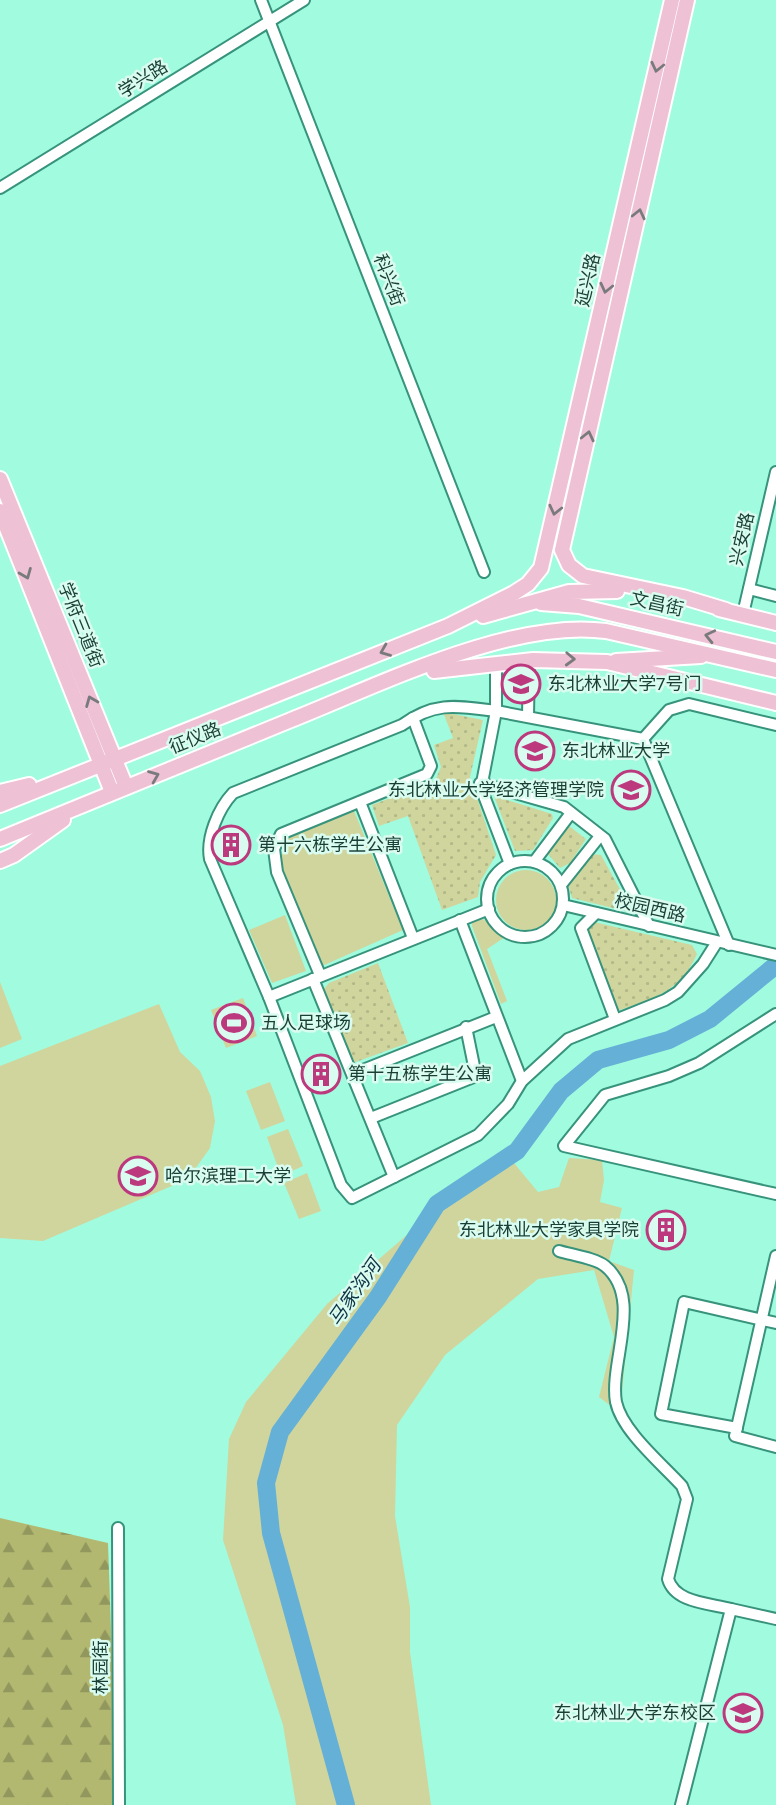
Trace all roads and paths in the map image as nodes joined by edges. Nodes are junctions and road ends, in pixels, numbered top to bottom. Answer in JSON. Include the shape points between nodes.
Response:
{"nodes":[{"id":1,"x":261,"y":0,"type":"edge"},
{"id":2,"x":304,"y":0,"type":"edge"},
{"id":3,"x":672,"y":0,"type":"edge"},
{"id":4,"x":687,"y":0,"type":"edge"},
{"id":5,"x":270,"y":21,"type":"junction"},
{"id":6,"x":0,"y":188,"type":"edge"},
{"id":7,"x":776,"y":472,"type":"edge"},
{"id":8,"x":0,"y":479,"type":"edge"},
{"id":9,"x":0,"y":511,"type":"edge"},
{"id":10,"x":484,"y":572,"type":"dead end"},
{"id":11,"x":749,"y":589,"type":"junction"},
{"id":12,"x":776,"y":596,"type":"edge"},
{"id":13,"x":528,"y":603,"type":"junction"},
{"id":14,"x":726,"y":610,"type":"junction"},
{"id":15,"x":743,"y":614,"type":"junction"},
{"id":16,"x":776,"y":623,"type":"edge"},
{"id":17,"x":448,"y":626,"type":"junction"},
{"id":18,"x":776,"y":652,"type":"edge"},
{"id":19,"x":715,"y":656,"type":"junction"},
{"id":20,"x":529,"y":660,"type":"junction"},
{"id":21,"x":608,"y":662,"type":"junction"},
{"id":22,"x":496,"y":664,"type":"junction"},
{"id":23,"x":776,"y":670,"type":"edge"},
{"id":24,"x":405,"y":674,"type":"junction"},
{"id":25,"x":776,"y":704,"type":"edge"},
{"id":26,"x":496,"y":710,"type":"junction"},
{"id":27,"x":528,"y":716,"type":"junction"},
{"id":28,"x":413,"y":718,"type":"junction"},
{"id":29,"x":776,"y":725,"type":"edge"},
{"id":30,"x":643,"y":739,"type":"junction"},
{"id":31,"x":108,"y":762,"type":"junction"},
{"id":32,"x":71,"y":775,"type":"junction"},
{"id":33,"x":480,"y":783,"type":"junction"},
{"id":34,"x":119,"y":790,"type":"junction"},
{"id":35,"x":0,"y":792,"type":"edge"},
{"id":36,"x":360,"y":802,"type":"junction"},
{"id":37,"x":0,"y":805,"type":"edge"},
{"id":38,"x":83,"y":805,"type":"junction"},
{"id":39,"x":571,"y":813,"type":"junction"},
{"id":40,"x":600,"y":835,"type":"junction"},
{"id":41,"x":0,"y":839,"type":"edge"},
{"id":42,"x":0,"y":861,"type":"edge"},
{"id":43,"x":534,"y":862,"type":"junction"},
{"id":44,"x":510,"y":864,"type":"junction"},
{"id":45,"x":561,"y":886,"type":"junction"},
{"id":46,"x":563,"y":905,"type":"junction"},
{"id":47,"x":489,"y":909,"type":"junction"},
{"id":48,"x":596,"y":913,"type":"junction"},
{"id":49,"x":460,"y":920,"type":"junction"},
{"id":50,"x":649,"y":926,"type":"junction"},
{"id":51,"x":413,"y":938,"type":"junction"},
{"id":52,"x":717,"y":942,"type":"junction"},
{"id":53,"x":729,"y":945,"type":"junction"},
{"id":54,"x":776,"y":955,"type":"edge"},
{"id":55,"x":316,"y":977,"type":"junction"},
{"id":56,"x":268,"y":997,"type":"junction"},
{"id":57,"x":776,"y":1014,"type":"edge"},
{"id":58,"x":496,"y":1017,"type":"junction"},
{"id":59,"x":615,"y":1019,"type":"junction"},
{"id":60,"x":466,"y":1027,"type":"junction"},
{"id":61,"x":353,"y":1074,"type":"junction"},
{"id":62,"x":522,"y":1081,"type":"junction"},
{"id":63,"x":370,"y":1118,"type":"junction"},
{"id":64,"x":394,"y":1177,"type":"junction"},
{"id":65,"x":776,"y":1194,"type":"edge"},
{"id":66,"x":559,"y":1251,"type":"dead end"},
{"id":67,"x":776,"y":1256,"type":"edge"},
{"id":68,"x":762,"y":1320,"type":"junction"},
{"id":69,"x":776,"y":1323,"type":"edge"},
{"id":70,"x":737,"y":1428,"type":"junction"},
{"id":71,"x":776,"y":1447,"type":"edge"},
{"id":72,"x":118,"y":1528,"type":"dead end"},
{"id":73,"x":731,"y":1609,"type":"junction"},
{"id":74,"x":776,"y":1619,"type":"edge"},
{"id":75,"x":119,"y":1805,"type":"edge"},
{"id":76,"x":681,"y":1805,"type":"edge"}],
"edges":[{"from":1,"to":5,"type":"street","name":"科兴街"},
{"from":2,"to":5,"type":"street","name":"学兴路"},
{"from":3,"to":17,"type":"main road","name":"延兴路","one_way":true,"via":[[541,568],[514,593]]},
{"from":14,"to":4,"type":"main road","name":"延兴路","one_way":true,"via":[[583,576],[569,565],[562,550]]},
{"from":5,"to":6,"type":"street","name":"学兴路"},
{"from":5,"to":10,"type":"street","name":"科兴街"},
{"from":7,"to":11,"type":"street","name":"兴安路"},
{"from":31,"to":8,"type":"main road","name":"学府三道街","one_way":true},
{"from":9,"to":31,"type":"main road","name":"学府三道街","one_way":true},
{"from":11,"to":12,"type":"street"},
{"from":11,"to":15,"type":"street","name":"兴安路"},
{"from":13,"to":14,"type":"main road","via":[[590,590]]},
{"from":13,"to":17,"type":"main road"},
{"from":18,"to":13,"type":"main road","name":"文昌街","one_way":true,"via":[[579,606]]},
{"from":14,"to":15,"type":"main road"},
{"from":15,"to":16,"type":"main road"},
{"from":17,"to":31,"type":"main road","one_way":true},
{"from":19,"to":21,"type":"main road"},
{"from":19,"to":23,"type":"main road","name":"文昌街"},
{"from":19,"to":24,"type":"main road","name":"文昌街","via":[[606,631],[562,628],[511,638]]},
{"from":20,"to":21,"type":"main road","one_way":true},
{"from":20,"to":22,"type":"main road"},
{"from":20,"to":27,"type":"street"},
{"from":21,"to":25,"type":"main road"},
{"from":22,"to":24,"type":"main road"},
{"from":22,"to":26,"type":"street"},
{"from":34,"to":24,"type":"main road","name":"征仪路","one_way":true},
{"from":26,"to":27,"type":"street"},
{"from":26,"to":28,"type":"street","via":[[440,706]]},
{"from":26,"to":33,"type":"street"},
{"from":27,"to":30,"type":"street"},
{"from":28,"to":36,"type":"street","via":[[430,766],[427,774]]},
{"from":28,"to":56,"type":"street","via":[[233,793],[226,801],[208,844],[210,859]]},
{"from":29,"to":30,"type":"street","via":[[689,704],[668,710]]},
{"from":30,"to":53,"type":"street"},
{"from":31,"to":32,"type":"main road"},
{"from":31,"to":34,"type":"main road","name":"学府三道街"},
{"from":32,"to":35,"type":"main road"},
{"from":32,"to":37,"type":"main road"},
{"from":33,"to":39,"type":"street","via":[[564,807]]},
{"from":33,"to":44,"type":"street"},
{"from":34,"to":38,"type":"main road","name":"征仪路"},
{"from":36,"to":51,"type":"street"},
{"from":36,"to":55,"type":"street","via":[[281,834],[274,849],[277,872]]},
{"from":38,"to":41,"type":"main road","name":"征仪路"},
{"from":38,"to":42,"type":"main road"},
{"from":39,"to":40,"type":"street"},
{"from":39,"to":43,"type":"street"},
{"from":40,"to":45,"type":"street"},
{"from":40,"to":50,"type":"street"},
{"from":43,"to":44,"type":"street"},
{"from":43,"to":45,"type":"street","via":[[553,873]]},
{"from":44,"to":47,"type":"street","via":[[489,887]]},
{"from":45,"to":46,"type":"street"},
{"from":46,"to":47,"type":"street","via":[[550,928],[527,937],[503,929]]},
{"from":46,"to":48,"type":"street","name":"校园西路"},
{"from":47,"to":49,"type":"street"},
{"from":48,"to":50,"type":"street","name":"校园西路"},
{"from":48,"to":59,"type":"street","via":[[581,928]]},
{"from":49,"to":51,"type":"street"},
{"from":49,"to":58,"type":"street"},
{"from":50,"to":52,"type":"street","name":"校园西路"},
{"from":51,"to":55,"type":"street"},
{"from":52,"to":53,"type":"street","name":"校园西路"},
{"from":52,"to":59,"type":"street","via":[[678,992]]},
{"from":53,"to":54,"type":"street","name":"校园西路"},
{"from":55,"to":56,"type":"street"},
{"from":55,"to":61,"type":"street"},
{"from":56,"to":64,"type":"street","via":[[345,1194],[352,1198]]},
{"from":57,"to":65,"type":"street","via":[[699,1063],[605,1095],[564,1146]]},
{"from":58,"to":60,"type":"street"},
{"from":58,"to":62,"type":"street"},
{"from":59,"to":62,"type":"street","via":[[568,1039]]},
{"from":60,"to":61,"type":"street"},
{"from":60,"to":63,"type":"street","via":[[475,1076]]},
{"from":61,"to":63,"type":"street"},
{"from":62,"to":64,"type":"street","via":[[508,1104],[478,1135]]},
{"from":63,"to":64,"type":"street"},
{"from":66,"to":73,"type":"street","via":[[604,1265],[616,1282],[623,1305],[616,1400],[622,1420],[682,1486],[687,1499],[668,1578],[671,1588],[678,1595]]},
{"from":67,"to":68,"type":"street"},
{"from":68,"to":69,"type":"street"},
{"from":68,"to":70,"type":"street"},
{"from":68,"to":70,"type":"street","via":[[684,1302],[661,1414]]},
{"from":70,"to":71,"type":"street","via":[[735,1436]]},
{"from":72,"to":75,"type":"street","name":"林园街"},
{"from":73,"to":74,"type":"street"},
{"from":73,"to":76,"type":"street"}]}
